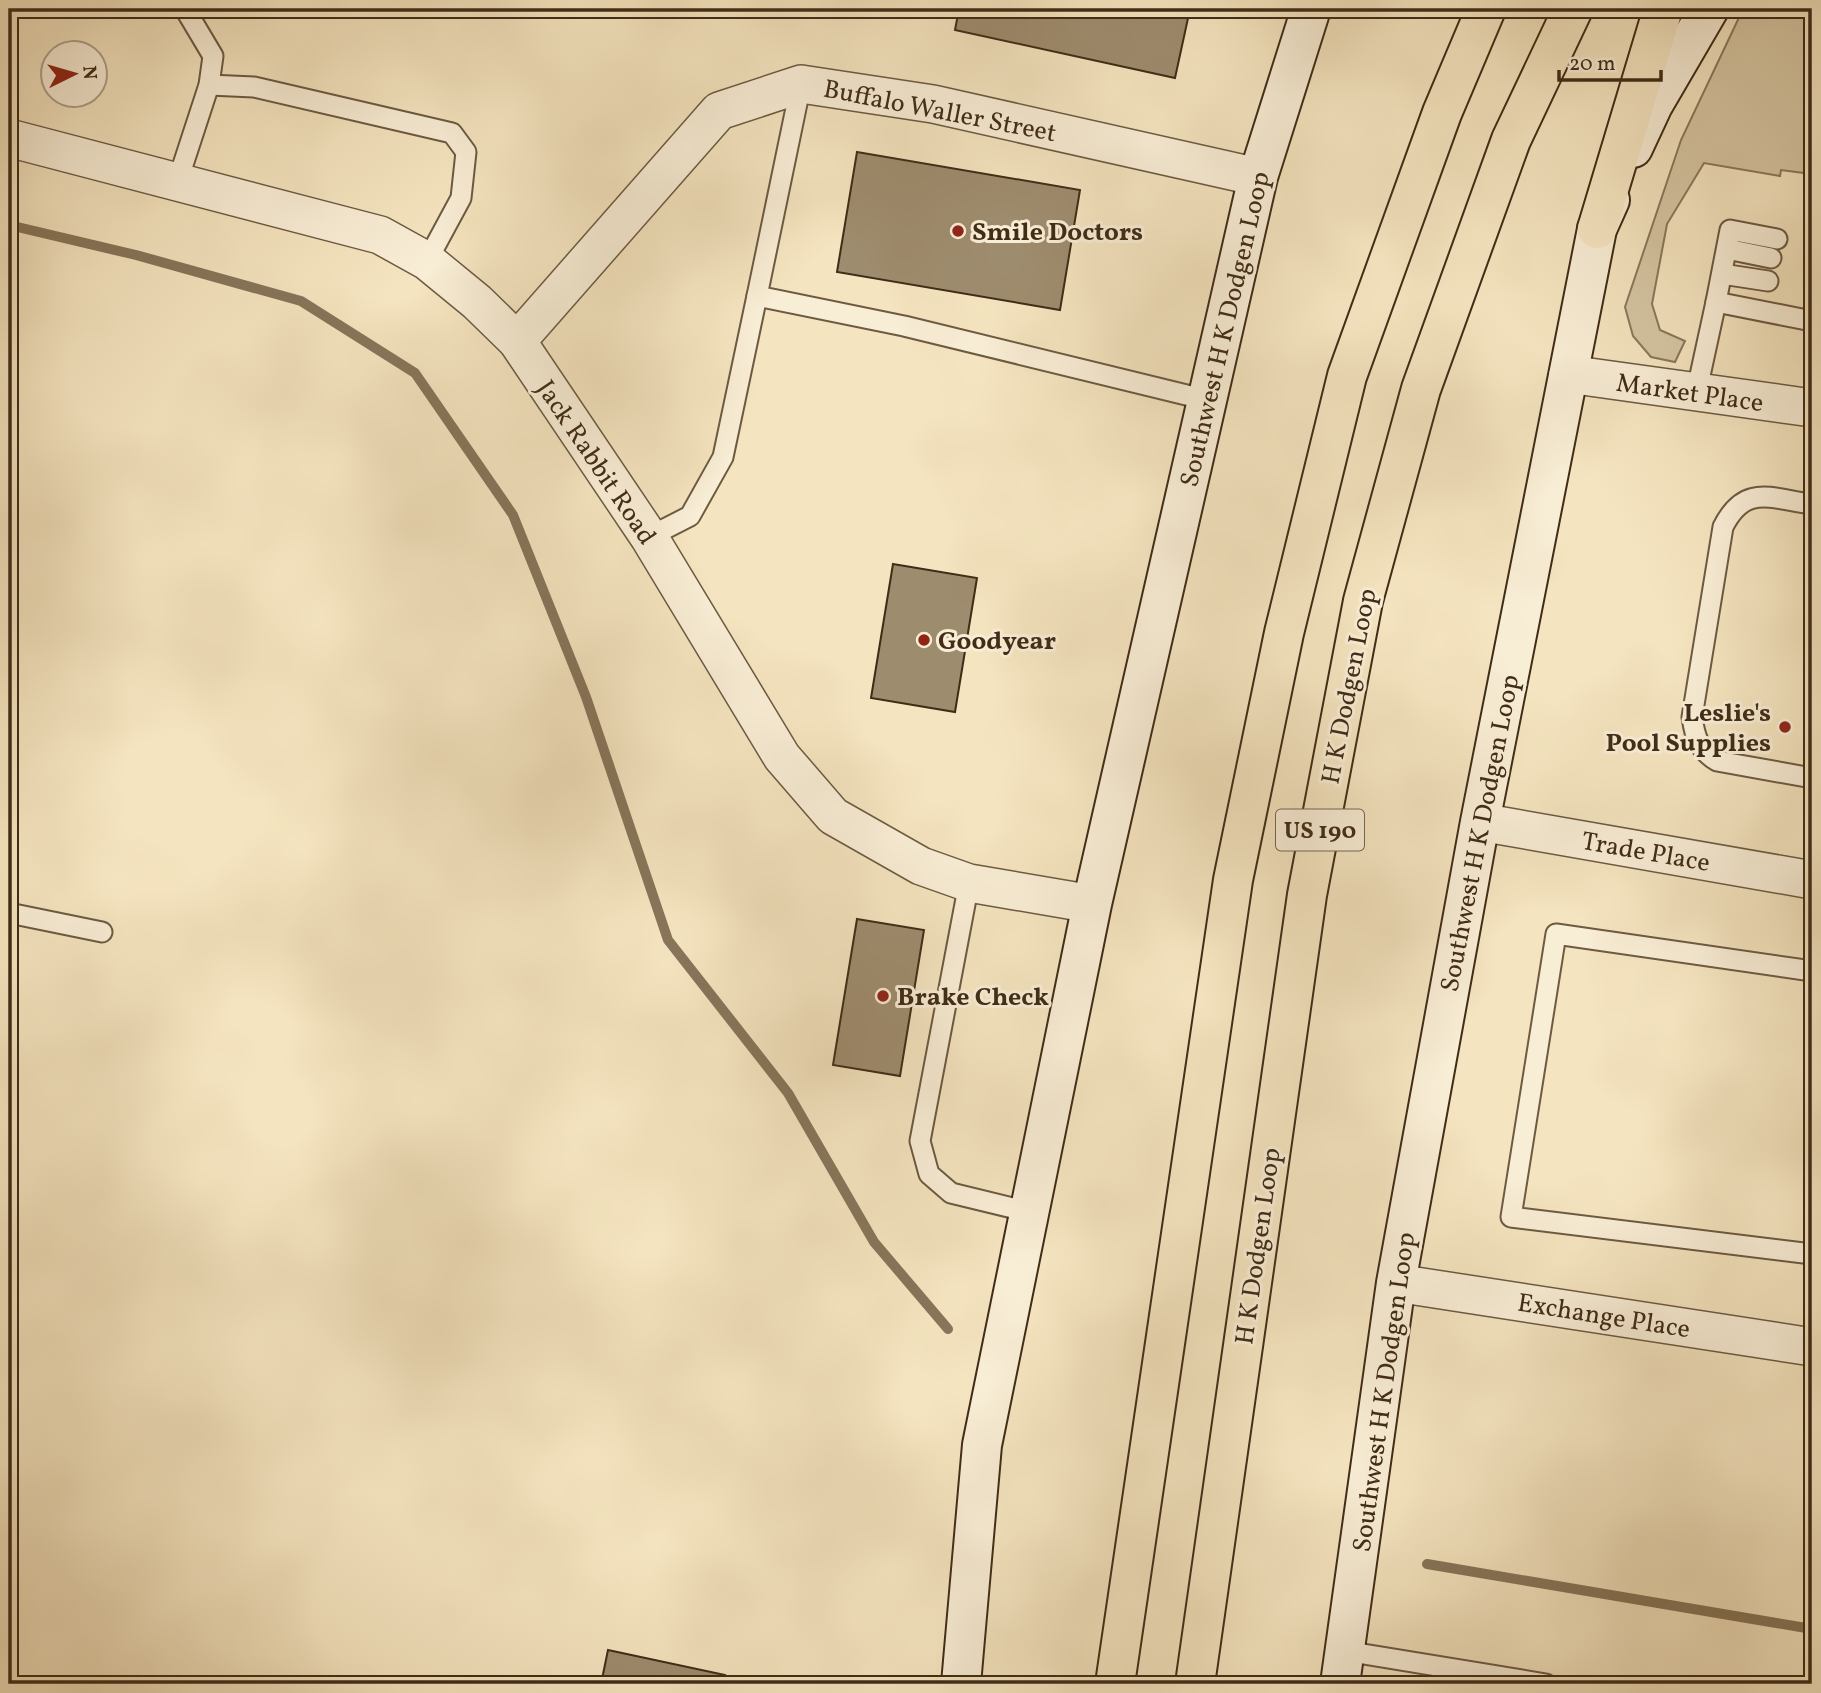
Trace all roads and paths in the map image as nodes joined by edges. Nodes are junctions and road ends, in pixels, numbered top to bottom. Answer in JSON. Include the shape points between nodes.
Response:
{"nodes":[{"id":1,"x":1311,"y":9,"type":"edge"},
{"id":2,"x":1486,"y":9,"type":"edge"},
{"id":3,"x":1573,"y":9,"type":"edge"},
{"id":4,"x":1663,"y":9,"type":"edge"},
{"id":5,"x":1709,"y":9,"type":"edge"},
{"id":6,"x":193,"y":14,"type":"edge"},
{"id":7,"x":801,"y":84,"type":"junction"},
{"id":8,"x":209,"y":85,"type":"junction"},
{"id":9,"x":9,"y":138,"type":"edge"},
{"id":10,"x":1258,"y":177,"type":"junction"},
{"id":11,"x":178,"y":180,"type":"junction"},
{"id":12,"x":1597,"y":229,"type":"junction"},
{"id":13,"x":1774,"y":248,"type":"dead end"},
{"id":14,"x":426,"y":261,"type":"junction"},
{"id":15,"x":1722,"y":274,"type":"junction"},
{"id":16,"x":1768,"y":281,"type":"dead end"},
{"id":17,"x":757,"y":296,"type":"junction"},
{"id":18,"x":1716,"y":302,"type":"junction"},
{"id":19,"x":1812,"y":321,"type":"edge"},
{"id":20,"x":516,"y":341,"type":"junction"},
{"id":21,"x":1568,"y":374,"type":"junction"},
{"id":22,"x":1696,"y":394,"type":"junction"},
{"id":23,"x":1207,"y":400,"type":"junction"},
{"id":24,"x":1812,"y":408,"type":"edge"},
{"id":25,"x":1812,"y":504,"type":"edge"},
{"id":26,"x":649,"y":537,"type":"junction"},
{"id":27,"x":1812,"y":778,"type":"edge"},
{"id":28,"x":1480,"y":822,"type":"junction"},
{"id":29,"x":1812,"y":880,"type":"edge"},
{"id":30,"x":970,"y":883,"type":"junction"},
{"id":31,"x":1091,"y":904,"type":"junction"},
{"id":32,"x":9,"y":913,"type":"edge"},
{"id":33,"x":102,"y":932,"type":"dead end"},
{"id":34,"x":1812,"y":971,"type":"edge"},
{"id":35,"x":1029,"y":1212,"type":"junction"},
{"id":36,"x":1812,"y":1254,"type":"edge"},
{"id":37,"x":1396,"y":1283,"type":"junction"},
{"id":38,"x":1811,"y":1339,"type":"edge"},
{"id":39,"x":1343,"y":1668,"type":"edge"},
{"id":40,"x":1512,"y":1682,"type":"edge"},
{"id":41,"x":961,"y":1684,"type":"edge"},
{"id":42,"x":1115,"y":1684,"type":"edge"},
{"id":43,"x":1195,"y":1684,"type":"edge"},
{"id":44,"x":1546,"y":1684,"type":"edge"}],
"edges":[{"from":1,"to":10,"type":"main road","name":"Southwest H K Dodgen Loop"},
{"from":2,"to":42,"type":"highway","number":"US 190","via":[[1347,376],[1284,633],[1233,880]]},
{"from":3,"to":43,"type":"highway","name":"H K Dodgen Loop","number":"US 190","via":[[1511,140],[1426,376],[1363,601],[1307,895]]},
{"from":4,"to":12,"type":"highway"},
{"from":5,"to":12,"type":"main road","name":"Southwest H K Dodgen Loop","via":[[1653,106]]},
{"from":6,"to":8,"type":"lane","via":[[213,56]]},
{"from":7,"to":10,"type":"street","name":"Buffalo Waller Street","via":[[933,104]]},
{"from":7,"to":17,"type":"lane"},
{"from":7,"to":20,"type":"street","name":"Buffalo Waller Street","via":[[719,111]]},
{"from":8,"to":11,"type":"lane"},
{"from":8,"to":14,"type":"lane","via":[[254,87],[452,133],[466,152],[461,198]]},
{"from":9,"to":11,"type":"street","name":"Jack Rabbit Road"},
{"from":10,"to":23,"type":"main road","name":"Southwest H K Dodgen Loop"},
{"from":11,"to":14,"type":"street","name":"Jack Rabbit Road","via":[[380,235]]},
{"from":12,"to":21,"type":"main road","name":"Southwest H K Dodgen Loop"},
{"from":13,"to":15,"type":"lane","via":[[1730,230]]},
{"from":14,"to":20,"type":"street","name":"Jack Rabbit Road"},
{"from":15,"to":16,"type":"lane"},
{"from":15,"to":18,"type":"lane"},
{"from":17,"to":23,"type":"lane","via":[[904,326]]},
{"from":17,"to":26,"type":"lane","via":[[723,457],[690,516]]},
{"from":18,"to":19,"type":"lane"},
{"from":18,"to":22,"type":"lane"},
{"from":20,"to":26,"type":"street","name":"Jack Rabbit Road"},
{"from":21,"to":22,"type":"street","name":"Market Place"},
{"from":21,"to":28,"type":"main road","name":"Southwest H K Dodgen Loop"},
{"from":22,"to":24,"type":"street","name":"Market Place"},
{"from":23,"to":31,"type":"main road","name":"Southwest H K Dodgen Loop"},
{"from":25,"to":27,"type":"lane","via":[[1759,497],[1744,499],[1732,509],[1723,527],[1692,717],[1695,738],[1704,753],[1717,761]]},
{"from":26,"to":30,"type":"street","name":"Jack Rabbit Road","via":[[782,757],[833,816],[921,866]]},
{"from":28,"to":29,"type":"street","name":"Trade Place"},
{"from":28,"to":37,"type":"main road","name":"Southwest H K Dodgen Loop"},
{"from":30,"to":31,"type":"street","name":"Jack Rabbit Road"},
{"from":30,"to":35,"type":"lane","via":[[920,1141],[929,1174],[951,1193]]},
{"from":31,"to":35,"type":"main road","name":"Southwest H K Dodgen Loop"},
{"from":32,"to":33,"type":"lane"},
{"from":34,"to":36,"type":"lane","via":[[1556,934],[1511,1217]]},
{"from":35,"to":41,"type":"main road","name":"Southwest H K Dodgen Loop","via":[[982,1445]]},
{"from":37,"to":38,"type":"street","name":"Exchange Place"},
{"from":37,"to":39,"type":"main road","name":"Southwest H K Dodgen Loop"},
{"from":39,"to":40,"type":"lane"},
{"from":40,"to":44,"type":"lane"}]}
